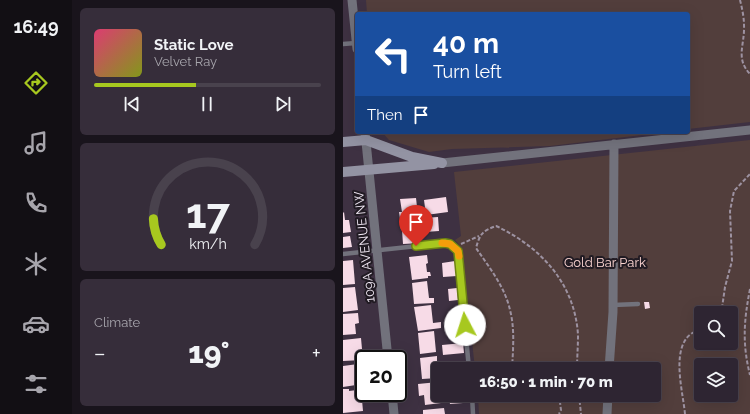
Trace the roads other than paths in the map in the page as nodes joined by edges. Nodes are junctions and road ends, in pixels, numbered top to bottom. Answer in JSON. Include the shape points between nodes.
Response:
{"nodes":[{"id":1,"x":352,"y":0,"type":"edge"},
{"id":2,"x":355,"y":28,"type":"edge"},
{"id":3,"x":343,"y":44,"type":"edge"},
{"id":4,"x":355,"y":46,"type":"edge"},
{"id":5,"x":750,"y":130,"type":"edge"},
{"id":6,"x":366,"y":136,"type":"edge"},
{"id":7,"x":343,"y":142,"type":"edge"},
{"id":8,"x":614,"y":144,"type":"junction"},
{"id":9,"x":442,"y":163,"type":"junction"},
{"id":10,"x":369,"y":170,"type":"junction"},
{"id":11,"x":343,"y":172,"type":"edge"},
{"id":12,"x":377,"y":250,"type":"junction"},
{"id":13,"x":343,"y":254,"type":"edge"},
{"id":14,"x":638,"y":304,"type":"dead end"},
{"id":15,"x":613,"y":305,"type":"junction"},
{"id":16,"x":387,"y":350,"type":"edge"},
{"id":17,"x":468,"y":362,"type":"edge"},
{"id":18,"x":609,"y":362,"type":"edge"},
{"id":19,"x":393,"y":402,"type":"edge"},
{"id":20,"x":472,"y":402,"type":"edge"},
{"id":21,"x":608,"y":402,"type":"edge"},
{"id":22,"x":394,"y":414,"type":"edge"},
{"id":23,"x":473,"y":414,"type":"edge"},
{"id":24,"x":607,"y":414,"type":"edge"}],
"edges":[{"from":1,"to":2,"type":"street"},
{"from":3,"to":4,"type":"lane"},
{"from":5,"to":8,"type":"street"},
{"from":6,"to":7,"type":"street"},
{"from":6,"to":9,"type":"street","via":[[413,157]]},
{"from":6,"to":10,"type":"street","name":"109A AVENUE NW"},
{"from":8,"to":9,"type":"street"},
{"from":8,"to":15,"type":"street"},
{"from":9,"to":10,"type":"street"},
{"from":10,"to":11,"type":"street"},
{"from":10,"to":12,"type":"street","name":"109A AVENUE NW"},
{"from":12,"to":13,"type":"lane"},
{"from":12,"to":16,"type":"street","name":"109A AVENUE NW"},
{"from":12,"to":17,"type":"lane","via":[[445,243],[458,251]]},
{"from":14,"to":15,"type":"lane"},
{"from":15,"to":18,"type":"street"},
{"from":19,"to":22,"type":"street"},
{"from":20,"to":23,"type":"lane"},
{"from":21,"to":24,"type":"street"}]}
